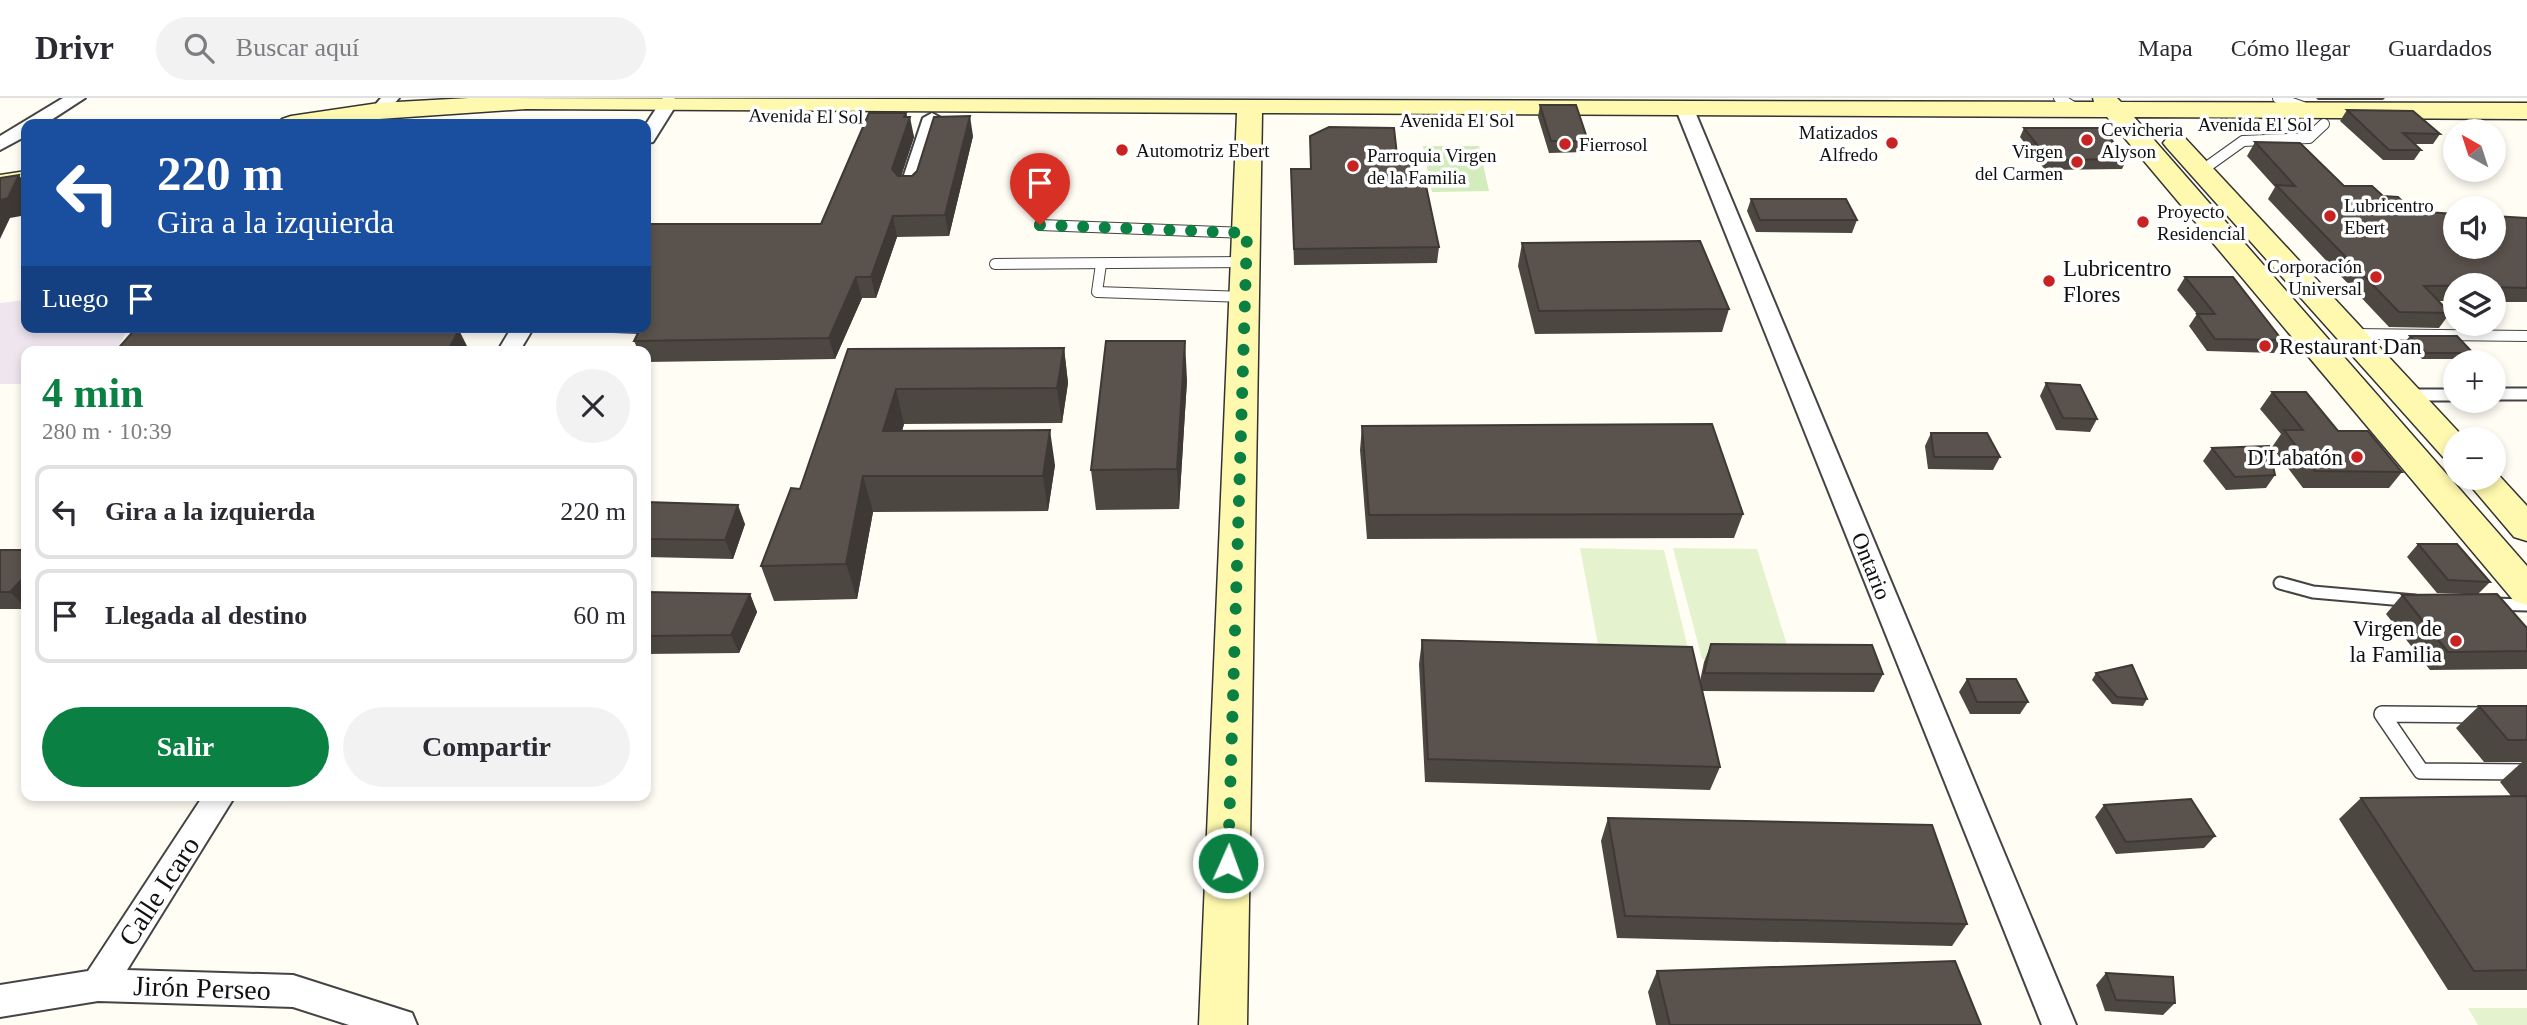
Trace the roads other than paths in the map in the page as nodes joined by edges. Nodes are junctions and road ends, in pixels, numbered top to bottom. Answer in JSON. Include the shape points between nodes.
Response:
{"nodes":[{"id":1,"x":76,"y":98,"type":"edge"},
{"id":2,"x":2278,"y":98,"type":"edge"},
{"id":3,"x":2068,"y":104,"type":"edge"},
{"id":4,"x":665,"y":108,"type":"junction"},
{"id":5,"x":1250,"y":108,"type":"edge"},
{"id":6,"x":1994,"y":110,"type":"edge"},
{"id":7,"x":385,"y":111,"type":"edge"},
{"id":8,"x":2131,"y":111,"type":"edge"},
{"id":9,"x":2527,"y":111,"type":"edge"},
{"id":10,"x":1688,"y":114,"type":"junction"},
{"id":11,"x":932,"y":118,"type":"junction"},
{"id":12,"x":2320,"y":118,"type":"junction"},
{"id":13,"x":41,"y":119,"type":"edge"},
{"id":14,"x":327,"y":119,"type":"edge"},
{"id":15,"x":2527,"y":125,"type":"edge"},
{"id":16,"x":651,"y":130,"type":"edge"},
{"id":17,"x":21,"y":131,"type":"edge"},
{"id":18,"x":0,"y":144,"type":"edge"},
{"id":19,"x":21,"y":166,"type":"edge"},
{"id":20,"x":0,"y":170,"type":"edge"},
{"id":21,"x":2201,"y":171,"type":"junction"},
{"id":22,"x":21,"y":180,"type":"edge"},
{"id":23,"x":0,"y":183,"type":"edge"},
{"id":24,"x":909,"y":190,"type":"edge"},
{"id":25,"x":1040,"y":225,"type":"dead end"},
{"id":26,"x":995,"y":264,"type":"dead end"},
{"id":27,"x":1101,"y":264,"type":"junction"},
{"id":28,"x":1246,"y":264,"type":"junction"},
{"id":29,"x":2350,"y":334,"type":"junction"},
{"id":30,"x":2527,"y":336,"type":"edge"},
{"id":31,"x":2506,"y":394,"type":"edge"},
{"id":32,"x":2527,"y":394,"type":"edge"},
{"id":33,"x":2443,"y":395,"type":"edge"},
{"id":34,"x":2406,"y":396,"type":"junction"},
{"id":35,"x":2443,"y":436,"type":"edge"},
{"id":36,"x":2493,"y":490,"type":"edge"},
{"id":37,"x":2527,"y":528,"type":"edge"},
{"id":38,"x":2280,"y":583,"type":"dead end"},
{"id":39,"x":2527,"y":591,"type":"edge"},
{"id":40,"x":2429,"y":603,"type":"edge"},
{"id":41,"x":2475,"y":604,"type":"edge"},
{"id":42,"x":2527,"y":605,"type":"edge"},
{"id":43,"x":2501,"y":715,"type":"edge"},
{"id":44,"x":2527,"y":772,"type":"edge"},
{"id":45,"x":217,"y":801,"type":"edge"},
{"id":46,"x":98,"y":985,"type":"junction"},
{"id":47,"x":0,"y":1001,"type":"edge"},
{"id":48,"x":400,"y":1025,"type":"edge"},
{"id":49,"x":1223,"y":1025,"type":"edge"},
{"id":50,"x":2059,"y":1025,"type":"edge"}],
"edges":[{"from":1,"to":13,"type":"street"},
{"from":2,"to":12,"type":"lane"},
{"from":3,"to":6,"type":"main road","name":"Avenida El Sol"},
{"from":3,"to":8,"type":"main road","name":"Avenida El Sol"},
{"from":4,"to":5,"type":"main road","name":"Avenida El Sol"},
{"from":4,"to":7,"type":"main road","name":"Avenida El Sol","via":[[504,116]]},
{"from":4,"to":11,"type":"main road","name":"Avenida El Sol"},
{"from":4,"to":16,"type":"street"},
{"from":5,"to":10,"type":"main road","name":"Avenida El Sol"},
{"from":5,"to":11,"type":"main road","name":"Avenida El Sol"},
{"from":5,"to":28,"type":"main road"},
{"from":6,"to":8,"type":"main road","name":"Avenida El Sol"},
{"from":6,"to":10,"type":"main road","name":"Avenida El Sol"},
{"from":7,"to":14,"type":"main road","name":"Avenida El Sol"},
{"from":8,"to":12,"type":"main road","name":"Avenida El Sol"},
{"from":8,"to":21,"type":"main road"},
{"from":8,"to":39,"type":"main road"},
{"from":9,"to":12,"type":"main road","name":"Avenida El Sol"},
{"from":10,"to":50,"type":"street","name":"Ontario"},
{"from":11,"to":24,"type":"street"},
{"from":12,"to":15,"type":"main road","name":"Avenida El Sol"},
{"from":12,"to":21,"type":"lane","via":[[2309,138],[2243,141]]},
{"from":17,"to":18,"type":"street"},
{"from":19,"to":20,"type":"main road"},
{"from":21,"to":29,"type":"main road"},
{"from":22,"to":23,"type":"main road"},
{"from":25,"to":28,"type":"lane"},
{"from":26,"to":27,"type":"lane"},
{"from":27,"to":28,"type":"lane"},
{"from":27,"to":28,"type":"lane","via":[[1097,292]]},
{"from":28,"to":49,"type":"main road"},
{"from":29,"to":30,"type":"lane"},
{"from":29,"to":34,"type":"main road"},
{"from":31,"to":32,"type":"lane"},
{"from":33,"to":34,"type":"lane"},
{"from":34,"to":35,"type":"main road"},
{"from":36,"to":37,"type":"main road"},
{"from":38,"to":40,"type":"lane","via":[[2313,592]]},
{"from":41,"to":42,"type":"lane"},
{"from":43,"to":44,"type":"lane","via":[[2382,714],[2421,771]]},
{"from":45,"to":46,"type":"street","name":"Calle Icaro"},
{"from":46,"to":47,"type":"street","name":"Jirón Perseo"},
{"from":46,"to":48,"type":"street","name":"Jirón Perseo","via":[[293,991]]}]}
